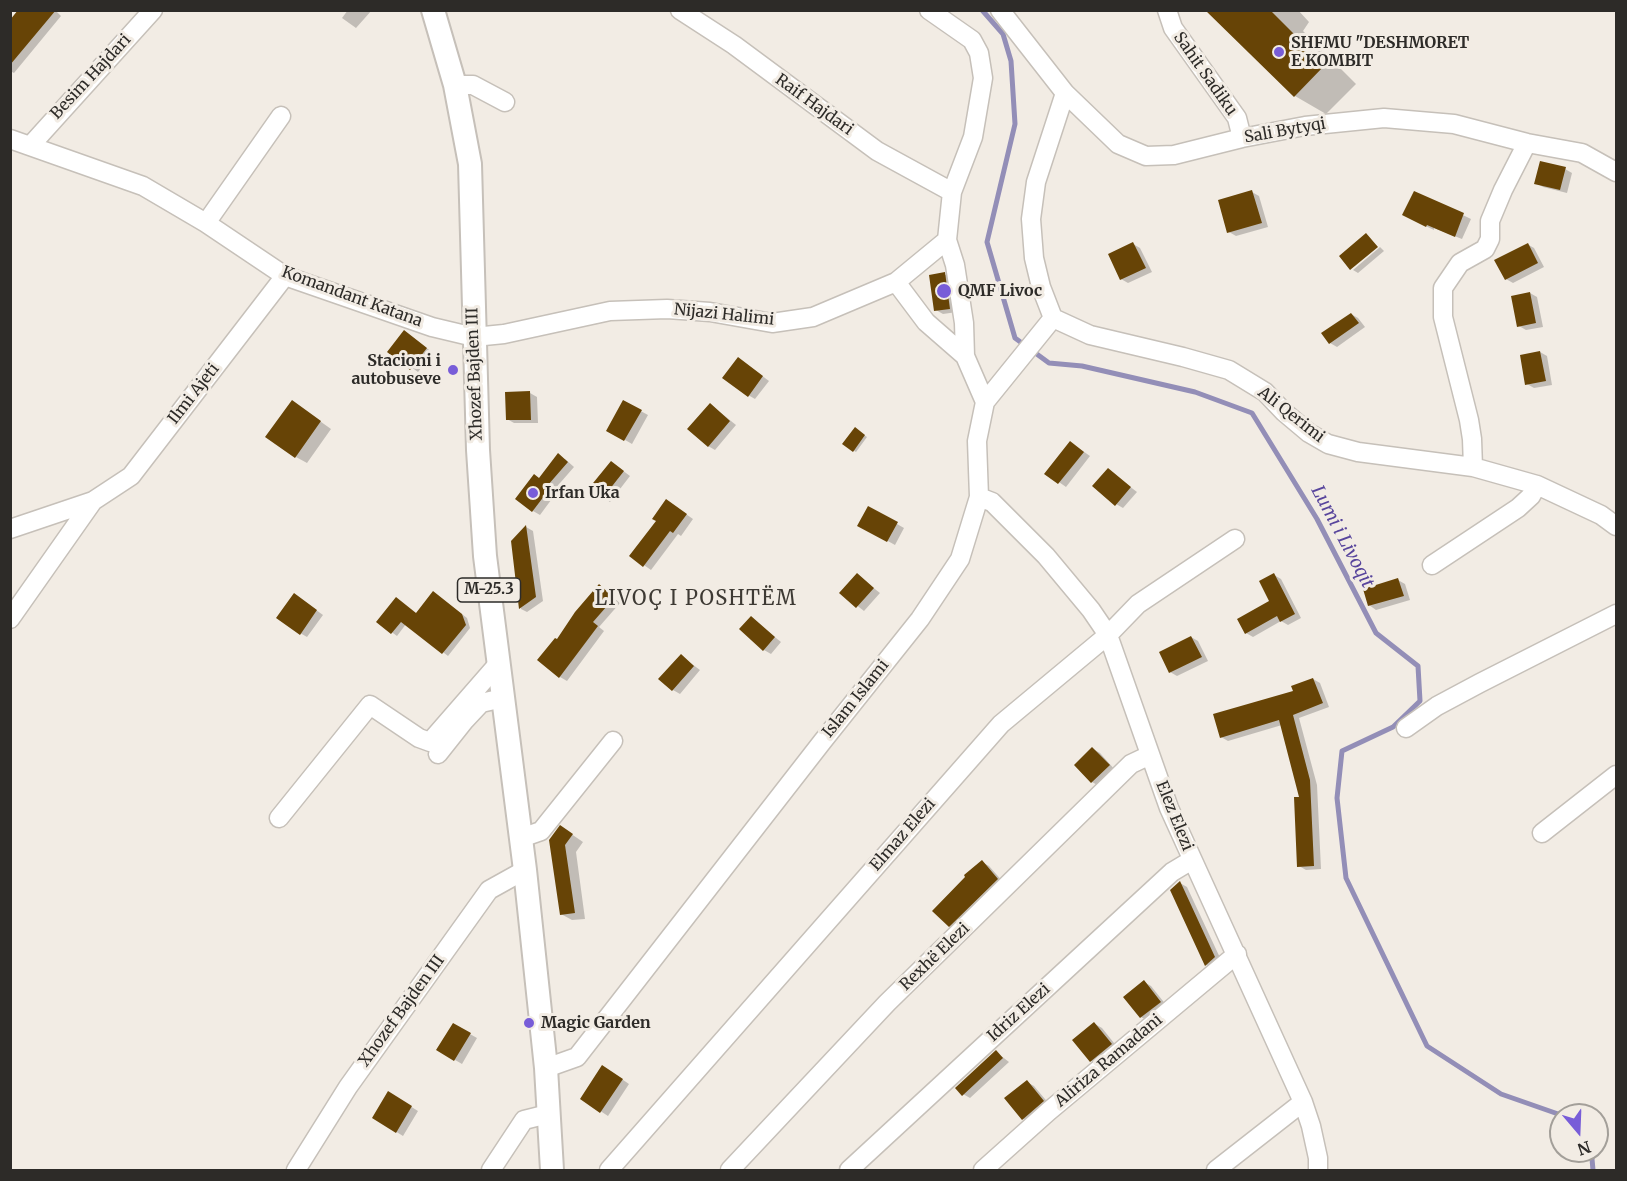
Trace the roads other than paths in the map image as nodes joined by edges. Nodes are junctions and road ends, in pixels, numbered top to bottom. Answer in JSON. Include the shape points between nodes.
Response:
{"nodes":[{"id":1,"x":153,"y":10,"type":"edge"},
{"id":2,"x":433,"y":10,"type":"edge"},
{"id":3,"x":681,"y":10,"type":"edge"},
{"id":4,"x":929,"y":10,"type":"edge"},
{"id":5,"x":1000,"y":10,"type":"edge"},
{"id":6,"x":1167,"y":10,"type":"edge"},
{"id":7,"x":455,"y":85,"type":"junction"},
{"id":8,"x":1065,"y":93,"type":"junction"},
{"id":9,"x":505,"y":102,"type":"dead end"},
{"id":10,"x":281,"y":116,"type":"dead end"},
{"id":11,"x":1242,"y":138,"type":"junction"},
{"id":12,"x":10,"y":139,"type":"edge"},
{"id":13,"x":1527,"y":143,"type":"junction"},
{"id":14,"x":31,"y":145,"type":"junction"},
{"id":15,"x":1617,"y":172,"type":"edge"},
{"id":16,"x":952,"y":192,"type":"junction"},
{"id":17,"x":206,"y":223,"type":"junction"},
{"id":18,"x":947,"y":240,"type":"junction"},
{"id":19,"x":285,"y":276,"type":"junction"},
{"id":20,"x":896,"y":282,"type":"junction"},
{"id":21,"x":1047,"y":324,"type":"junction"},
{"id":22,"x":474,"y":337,"type":"junction"},
{"id":23,"x":965,"y":356,"type":"junction"},
{"id":24,"x":985,"y":402,"type":"junction"},
{"id":25,"x":1473,"y":467,"type":"junction"},
{"id":26,"x":1537,"y":485,"type":"junction"},
{"id":27,"x":979,"y":497,"type":"junction"},
{"id":28,"x":93,"y":501,"type":"junction"},
{"id":29,"x":1617,"y":526,"type":"edge"},
{"id":30,"x":10,"y":529,"type":"edge"},
{"id":31,"x":1235,"y":539,"type":"dead end"},
{"id":32,"x":1432,"y":565,"type":"dead end"},
{"id":33,"x":1617,"y":614,"type":"edge"},
{"id":34,"x":10,"y":619,"type":"edge"},
{"id":35,"x":1108,"y":635,"type":"junction"},
{"id":36,"x":498,"y":664,"type":"junction"},
{"id":37,"x":503,"y":698,"type":"junction"},
{"id":38,"x":1406,"y":728,"type":"dead end"},
{"id":39,"x":613,"y":741,"type":"dead end"},
{"id":40,"x":438,"y":754,"type":"dead end"},
{"id":41,"x":1150,"y":755,"type":"junction"},
{"id":42,"x":1617,"y":775,"type":"edge"},
{"id":43,"x":279,"y":818,"type":"dead end"},
{"id":44,"x":1542,"y":833,"type":"dead end"},
{"id":45,"x":521,"y":838,"type":"junction"},
{"id":46,"x":1192,"y":860,"type":"junction"},
{"id":47,"x":525,"y":870,"type":"junction"},
{"id":48,"x":1237,"y":954,"type":"junction"},
{"id":49,"x":546,"y":1068,"type":"junction"},
{"id":50,"x":1303,"y":1102,"type":"junction"},
{"id":51,"x":548,"y":1114,"type":"junction"},
{"id":52,"x":296,"y":1170,"type":"edge"},
{"id":53,"x":491,"y":1170,"type":"edge"},
{"id":54,"x":552,"y":1170,"type":"edge"},
{"id":55,"x":609,"y":1170,"type":"edge"},
{"id":56,"x":730,"y":1170,"type":"edge"},
{"id":57,"x":849,"y":1170,"type":"edge"},
{"id":58,"x":983,"y":1170,"type":"edge"},
{"id":59,"x":1216,"y":1170,"type":"edge"},
{"id":60,"x":1318,"y":1170,"type":"edge"}],
"edges":[{"from":1,"to":14,"type":"street","name":"Besim Hajdari"},
{"from":2,"to":7,"type":"main road","name":"Xhozef Bajden III","number":"M-25.3"},
{"from":3,"to":16,"type":"street","name":"Raif Hajdari","via":[[877,151]]},
{"from":4,"to":16,"type":"street","via":[[972,40],[979,53],[983,78],[973,137]]},
{"from":5,"to":8,"type":"street","name":"Sali Bytyqi"},
{"from":6,"to":11,"type":"street","name":"Sahit Sadiku","via":[[1173,28],[1237,118]]},
{"from":7,"to":9,"type":"street","via":[[473,85]]},
{"from":7,"to":22,"type":"main road","name":"Xhozef Bajden III","number":"M-25.3","via":[[470,164]]},
{"from":8,"to":11,"type":"street","name":"Sali Bytyqi","via":[[1118,144],[1146,156],[1174,155]]},
{"from":8,"to":21,"type":"street","via":[[1036,182],[1031,219]]},
{"from":10,"to":17,"type":"street"},
{"from":11,"to":13,"type":"street","name":"Sali Bytyqi","via":[[1305,126],[1384,118],[1454,124]]},
{"from":12,"to":14,"type":"street","name":"Komandant Katana"},
{"from":13,"to":15,"type":"street","name":"Sali Bytyqi","via":[[1582,153]]},
{"from":13,"to":25,"type":"street","via":[[1490,221],[1490,239],[1485,249],[1460,263],[1443,288],[1443,317],[1469,420]]},
{"from":14,"to":17,"type":"street","name":"Komandant Katana","via":[[143,186]]},
{"from":16,"to":18,"type":"street"},
{"from":17,"to":19,"type":"street","name":"Komandant Katana"},
{"from":18,"to":20,"type":"street"},
{"from":18,"to":23,"type":"street","via":[[955,264]]},
{"from":19,"to":22,"type":"street","name":"Komandant Katana","via":[[432,327]]},
{"from":19,"to":28,"type":"street","name":"Ilmi Ajeti","via":[[131,476]]},
{"from":20,"to":22,"type":"street","name":"Nijazi Halimi","via":[[813,317],[772,323],[710,312],[610,311]]},
{"from":20,"to":23,"type":"street","via":[[926,322]]},
{"from":21,"to":24,"type":"street"},
{"from":21,"to":25,"type":"street","name":"Ali Qerimi","via":[[1229,370],[1265,392],[1300,426],[1328,444],[1358,452]]},
{"from":22,"to":36,"type":"main road","name":"Xhozef Bajden III","number":"M-25.3","via":[[485,556]]},
{"from":23,"to":24,"type":"street"},
{"from":24,"to":27,"type":"street","name":"Islam Islami","via":[[977,441]]},
{"from":25,"to":26,"type":"street","name":"Ali Qerimi"},
{"from":26,"to":29,"type":"street","name":"Ali Qerimi"},
{"from":26,"to":32,"type":"street","via":[[1518,508]]},
{"from":27,"to":35,"type":"street","name":"Elez Elezi","via":[[992,502],[1046,556]]},
{"from":27,"to":49,"type":"street","name":"Islam Islami","via":[[960,559],[920,619],[577,1057]]},
{"from":28,"to":30,"type":"street","name":"Ilmi Ajeti"},
{"from":28,"to":34,"type":"street","name":"Ilmi Ajeti"},
{"from":31,"to":35,"type":"street","name":"Elmaz Elezi","via":[[1138,604]]},
{"from":33,"to":38,"type":"street","via":[[1471,687]]},
{"from":35,"to":41,"type":"street","name":"Elez Elezi"},
{"from":35,"to":55,"type":"street","name":"Elmaz Elezi","via":[[1001,724]]},
{"from":36,"to":37,"type":"main road","name":"Xhozef Bajden III","number":"M-25.3"},
{"from":36,"to":43,"type":"street","via":[[430,742],[370,705]]},
{"from":37,"to":40,"type":"street","via":[[481,703]]},
{"from":37,"to":45,"type":"main road","name":"Xhozef Bajden III","number":"M-25.3"},
{"from":39,"to":45,"type":"street","via":[[541,831]]},
{"from":41,"to":46,"type":"street","name":"Elez Elezi"},
{"from":41,"to":56,"type":"street","name":"Rexhë Elezi","via":[[1131,764],[887,1004]]},
{"from":42,"to":44,"type":"street"},
{"from":45,"to":47,"type":"main road","name":"Xhozef Bajden III","number":"M-25.3"},
{"from":46,"to":48,"type":"street","name":"Elez Elezi"},
{"from":46,"to":57,"type":"street","name":"Idriz Elezi","via":[[1172,872]]},
{"from":47,"to":49,"type":"main road","name":"Xhozef Bajden III","number":"M-25.3"},
{"from":47,"to":52,"type":"street","name":"Xhozef Bajden III","via":[[489,890],[348,1087]]},
{"from":48,"to":50,"type":"street","name":"Elez Elezi"},
{"from":48,"to":58,"type":"street","name":"Aliriza Ramadani"},
{"from":49,"to":51,"type":"main road","name":"Xhozef Bajden III","number":"M-25.3"},
{"from":50,"to":59,"type":"street"},
{"from":50,"to":60,"type":"street","name":"Elez Elezi"},
{"from":51,"to":53,"type":"street","via":[[524,1120]]},
{"from":51,"to":54,"type":"main road","name":"Xhozef Bajden III","number":"M-25.3"}]}
